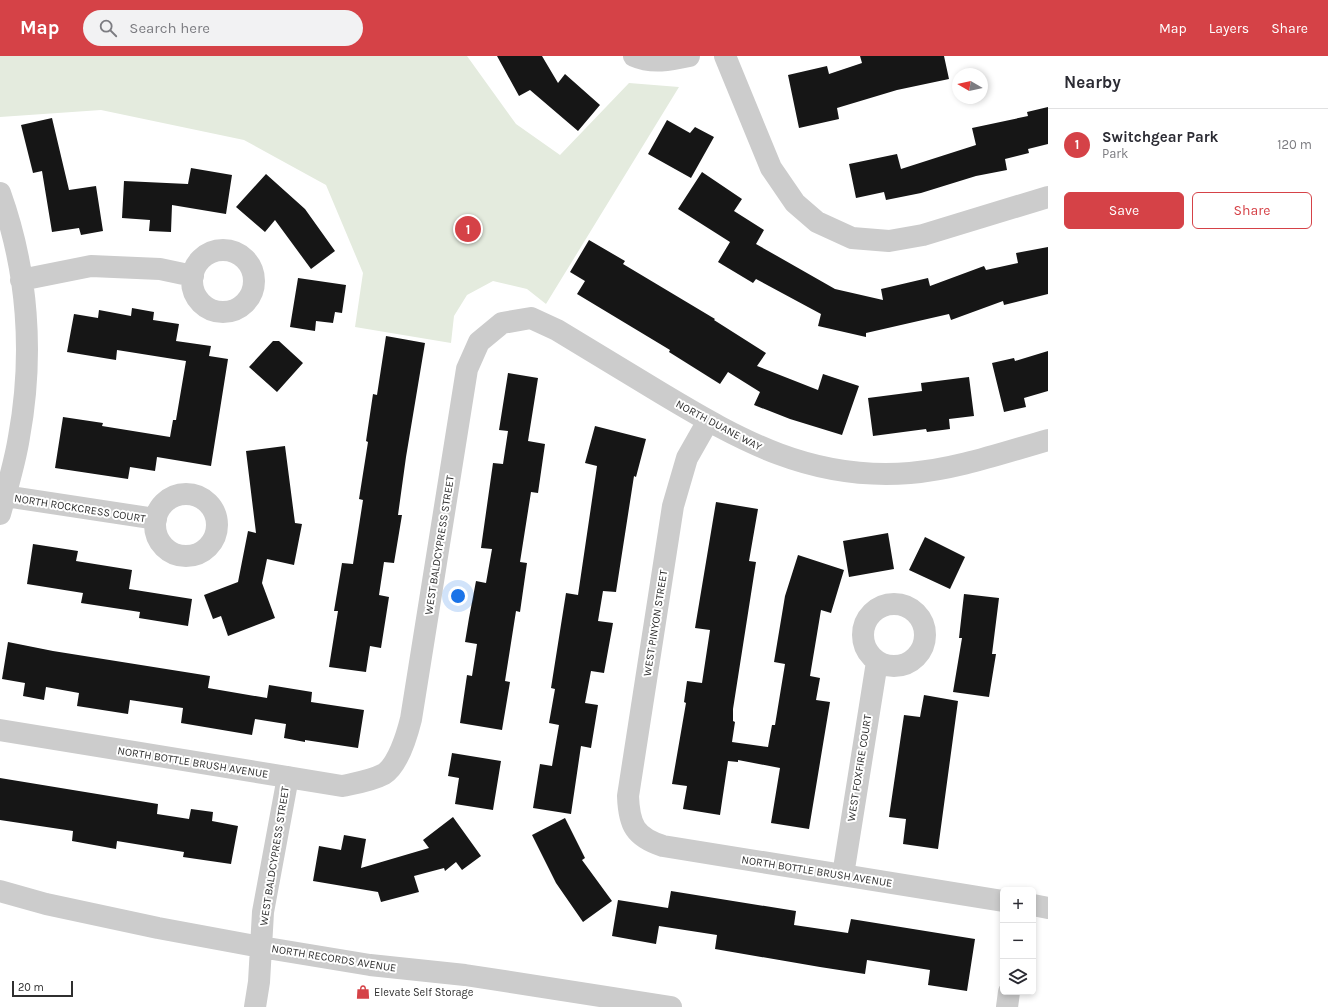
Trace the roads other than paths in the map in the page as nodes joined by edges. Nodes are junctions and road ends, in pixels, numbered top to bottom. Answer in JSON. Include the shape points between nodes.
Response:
{"nodes":[{"id":1,"x":634,"y":56,"type":"edge"},
{"id":2,"x":689,"y":56,"type":"edge"},
{"id":3,"x":725,"y":56,"type":"edge"},
{"id":4,"x":0,"y":193,"type":"edge"},
{"id":5,"x":1048,"y":197,"type":"edge"},
{"id":6,"x":193,"y":276,"type":"dead end"},
{"id":7,"x":21,"y":280,"type":"junction"},
{"id":8,"x":502,"y":323,"type":"joint"},
{"id":9,"x":708,"y":421,"type":"junction"},
{"id":10,"x":1048,"y":440,"type":"edge"},
{"id":11,"x":2,"y":505,"type":"edge"},
{"id":12,"x":156,"y":519,"type":"dead end"},
{"id":13,"x":877,"y":662,"type":"dead end"},
{"id":14,"x":0,"y":730,"type":"edge"},
{"id":15,"x":385,"y":773,"type":"joint"},
{"id":16,"x":288,"y":777,"type":"junction"},
{"id":17,"x":635,"y":831,"type":"joint"},
{"id":18,"x":843,"y":875,"type":"junction"},
{"id":19,"x":0,"y":891,"type":"edge"},
{"id":20,"x":1000,"y":901,"type":"edge"},
{"id":21,"x":1036,"y":906,"type":"edge"},
{"id":22,"x":1048,"y":908,"type":"edge"},
{"id":23,"x":261,"y":947,"type":"junction"},
{"id":24,"x":1008,"y":995,"type":"edge"},
{"id":25,"x":255,"y":1007,"type":"edge"},
{"id":26,"x":671,"y":1007,"type":"edge"},
{"id":27,"x":1006,"y":1007,"type":"edge"}],
"edges":[{"from":1,"to":2,"type":"street","via":[[667,61]]},
{"from":3,"to":5,"type":"street","via":[[771,168],[795,203],[817,222],[845,235],[852,238],[889,241],[923,235]]},
{"from":4,"to":7,"type":"street","via":[[11,229]]},
{"from":6,"to":7,"type":"street","via":[[160,269],[90,266]]},
{"from":7,"to":11,"type":"street","via":[[27,330],[26,385],[19,436]]},
{"from":8,"to":9,"type":"street","name":"NORTH DUANE WAY","via":[[531,318],[557,330]]},
{"from":8,"to":15,"type":"street","name":"WEST BALDCYPRESS STREET","via":[[479,342],[467,369],[411,719],[407,736],[396,760]]},
{"from":9,"to":10,"type":"street","name":"NORTH DUANE WAY","via":[[774,454],[840,470],[874,473],[909,473],[943,469]]},
{"from":9,"to":17,"type":"street","name":"WEST PINYON STREET","via":[[687,458],[673,506],[628,796],[628,812]]},
{"from":11,"to":12,"type":"street","name":"NORTH ROCKCRESS COURT"},
{"from":13,"to":18,"type":"street","name":"WEST FOXFIRE COURT"},
{"from":14,"to":16,"type":"street","name":"NORTH BOTTLE BRUSH AVENUE"},
{"from":15,"to":16,"type":"street","name":"NORTH BOTTLE BRUSH AVENUE","via":[[342,786]]},
{"from":16,"to":23,"type":"street","name":"WEST BALDCYPRESS STREET","via":[[263,912]]},
{"from":17,"to":18,"type":"street","name":"NORTH BOTTLE BRUSH AVENUE","via":[[648,841],[664,846]]},
{"from":18,"to":20,"type":"street","name":"NORTH BOTTLE BRUSH AVENUE"},
{"from":19,"to":23,"type":"street","name":"NORTH RECORDS AVENUE","via":[[46,904]]},
{"from":21,"to":22,"type":"street"},
{"from":23,"to":25,"type":"street","name":"WEST BALDCYPRESS STREET"},
{"from":23,"to":26,"type":"street","name":"NORTH RECORDS AVENUE","via":[[370,965],[465,975]]},
{"from":24,"to":27,"type":"street"}]}
